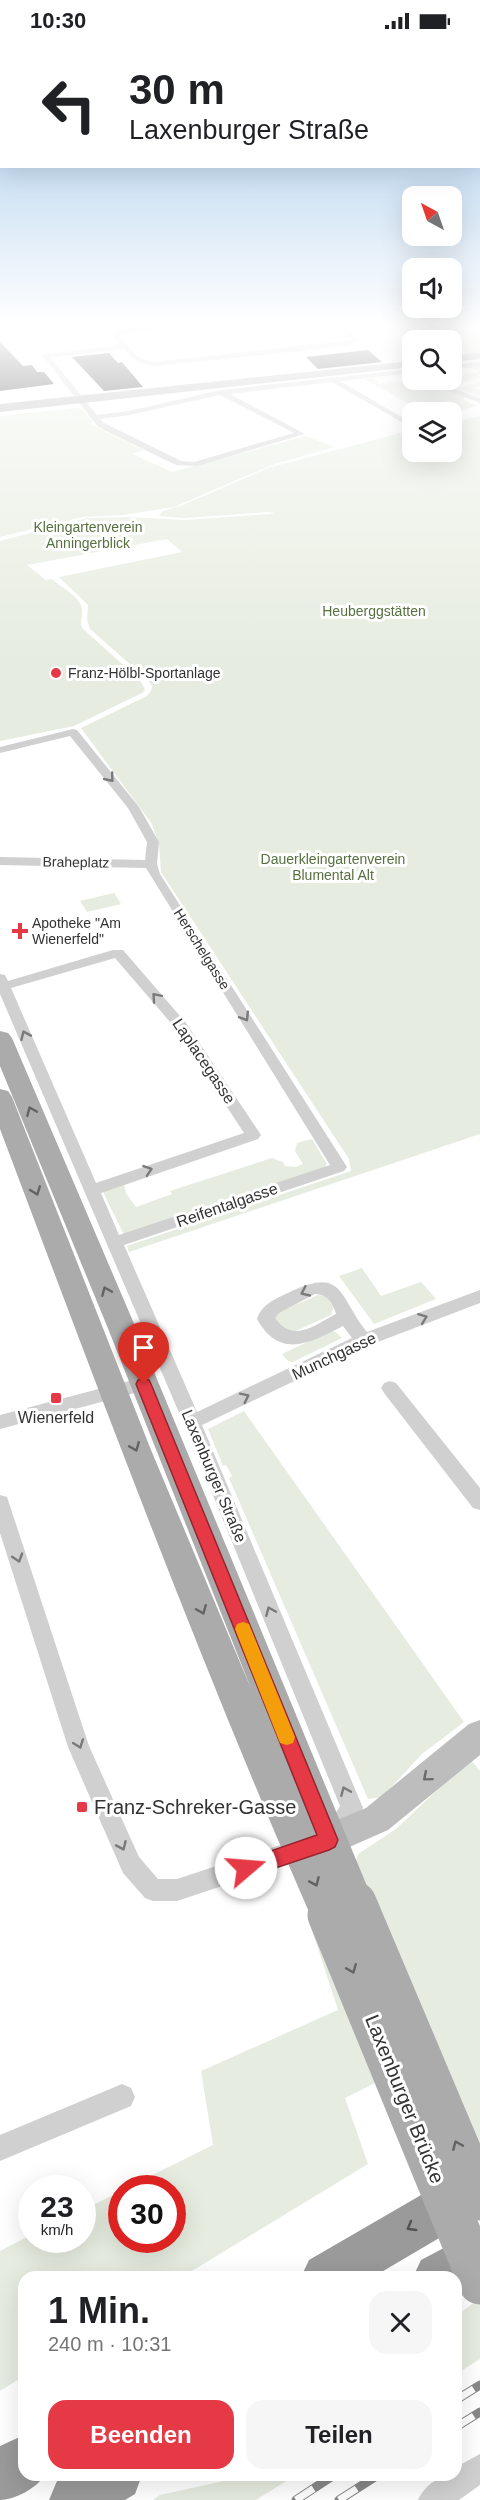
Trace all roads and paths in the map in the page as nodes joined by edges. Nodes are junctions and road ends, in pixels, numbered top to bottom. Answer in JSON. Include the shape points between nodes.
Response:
{"nodes":[{"id":1,"x":124,"y":437,"type":"edge"},
{"id":2,"x":292,"y":437,"type":"edge"},
{"id":3,"x":0,"y":750,"type":"edge"},
{"id":4,"x":0,"y":861,"type":"edge"},
{"id":5,"x":152,"y":864,"type":"junction"},
{"id":6,"x":2,"y":982,"type":"edge"},
{"id":7,"x":0,"y":1038,"type":"edge"},
{"id":8,"x":0,"y":1097,"type":"edge"},
{"id":9,"x":339,"y":1167,"type":"joint"},
{"id":10,"x":93,"y":1190,"type":"junction"},
{"id":11,"x":115,"y":1242,"type":"junction"},
{"id":12,"x":480,"y":1296,"type":"edge"},
{"id":13,"x":345,"y":1317,"type":"dead end"},
{"id":14,"x":364,"y":1340,"type":"junction"},
{"id":15,"x":128,"y":1388,"type":"junction"},
{"id":16,"x":390,"y":1388,"type":"dead end"},
{"id":17,"x":0,"y":1422,"type":"edge"},
{"id":18,"x":192,"y":1422,"type":"junction"},
{"id":19,"x":480,"y":1502,"type":"edge"},
{"id":20,"x":0,"y":1503,"type":"edge"},
{"id":21,"x":480,"y":1735,"type":"edge"},
{"id":22,"x":314,"y":1845,"type":"junction"},
{"id":23,"x":342,"y":1909,"type":"junction"},
{"id":24,"x":123,"y":2097,"type":"dead end"},
{"id":25,"x":0,"y":2148,"type":"edge"},
{"id":26,"x":480,"y":2188,"type":"edge"},
{"id":27,"x":480,"y":2199,"type":"edge"},
{"id":28,"x":480,"y":2253,"type":"edge"},
{"id":29,"x":336,"y":2271,"type":"edge"},
{"id":30,"x":448,"y":2271,"type":"edge"},
{"id":31,"x":480,"y":2283,"type":"edge"},
{"id":32,"x":18,"y":2465,"type":"edge"},
{"id":33,"x":480,"y":2468,"type":"edge"},
{"id":34,"x":0,"y":2477,"type":"edge"},
{"id":35,"x":462,"y":2480,"type":"edge"},
{"id":36,"x":106,"y":2481,"type":"edge"},
{"id":37,"x":461,"y":2481,"type":"edge"},
{"id":38,"x":76,"y":2500,"type":"edge"},
{"id":39,"x":433,"y":2500,"type":"edge"}],
"edges":[{"from":1,"to":2,"type":"street","via":[[185,464]]},
{"from":3,"to":5,"type":"street","name":"Herschelgasse","one_way":true,"via":[[73,732],[133,807],[153,842]]},
{"from":4,"to":5,"type":"street","name":"Braheplatz"},
{"from":5,"to":9,"type":"street","name":"Herschelgasse","one_way":true,"via":[[154,874]]},
{"from":10,"to":6,"type":"street","name":"Laxenburger Straße","one_way":true},
{"from":10,"to":6,"type":"street","name":"Laplacegasse","one_way":true,"via":[[253,1135],[181,1026],[118,953]]},
{"from":15,"to":7,"type":"main road","one_way":true},
{"from":8,"to":15,"type":"main road","one_way":true},
{"from":9,"to":11,"type":"street","name":"Reifentalgasse"},
{"from":10,"to":11,"type":"street","name":"Laxenburger Straße"},
{"from":11,"to":18,"type":"street","name":"Laxenburger Straße"},
{"from":14,"to":12,"type":"street","name":"Munchgasse","one_way":true},
{"from":13,"to":14,"type":"street"},
{"from":18,"to":14,"type":"street","name":"Munchgasse","one_way":true},
{"from":15,"to":17,"type":"street"},
{"from":15,"to":22,"type":"main road"},
{"from":16,"to":19,"type":"street"},
{"from":22,"to":18,"type":"street","name":"Laxenburger Straße","one_way":true,"via":[[352,1808]]},
{"from":20,"to":22,"type":"street","one_way":true,"via":[[79,1747],[131,1865],[153,1890],[177,1890]]},
{"from":21,"to":22,"type":"street","one_way":true,"via":[[377,1819]]},
{"from":22,"to":23,"type":"main road"},
{"from":27,"to":23,"type":"main road","name":"Laxenburger Brücke","one_way":true,"bridge":true},
{"from":23,"to":31,"type":"main road","name":"Laxenburger Brücke","one_way":true,"bridge":true},
{"from":24,"to":25,"type":"street"},
{"from":26,"to":29,"type":"highway","one_way":true},
{"from":28,"to":30,"type":"highway"},
{"from":32,"to":34,"type":"highway"},
{"from":33,"to":35,"type":"street"},
{"from":36,"to":38,"type":"highway"},
{"from":37,"to":39,"type":"street"}]}
